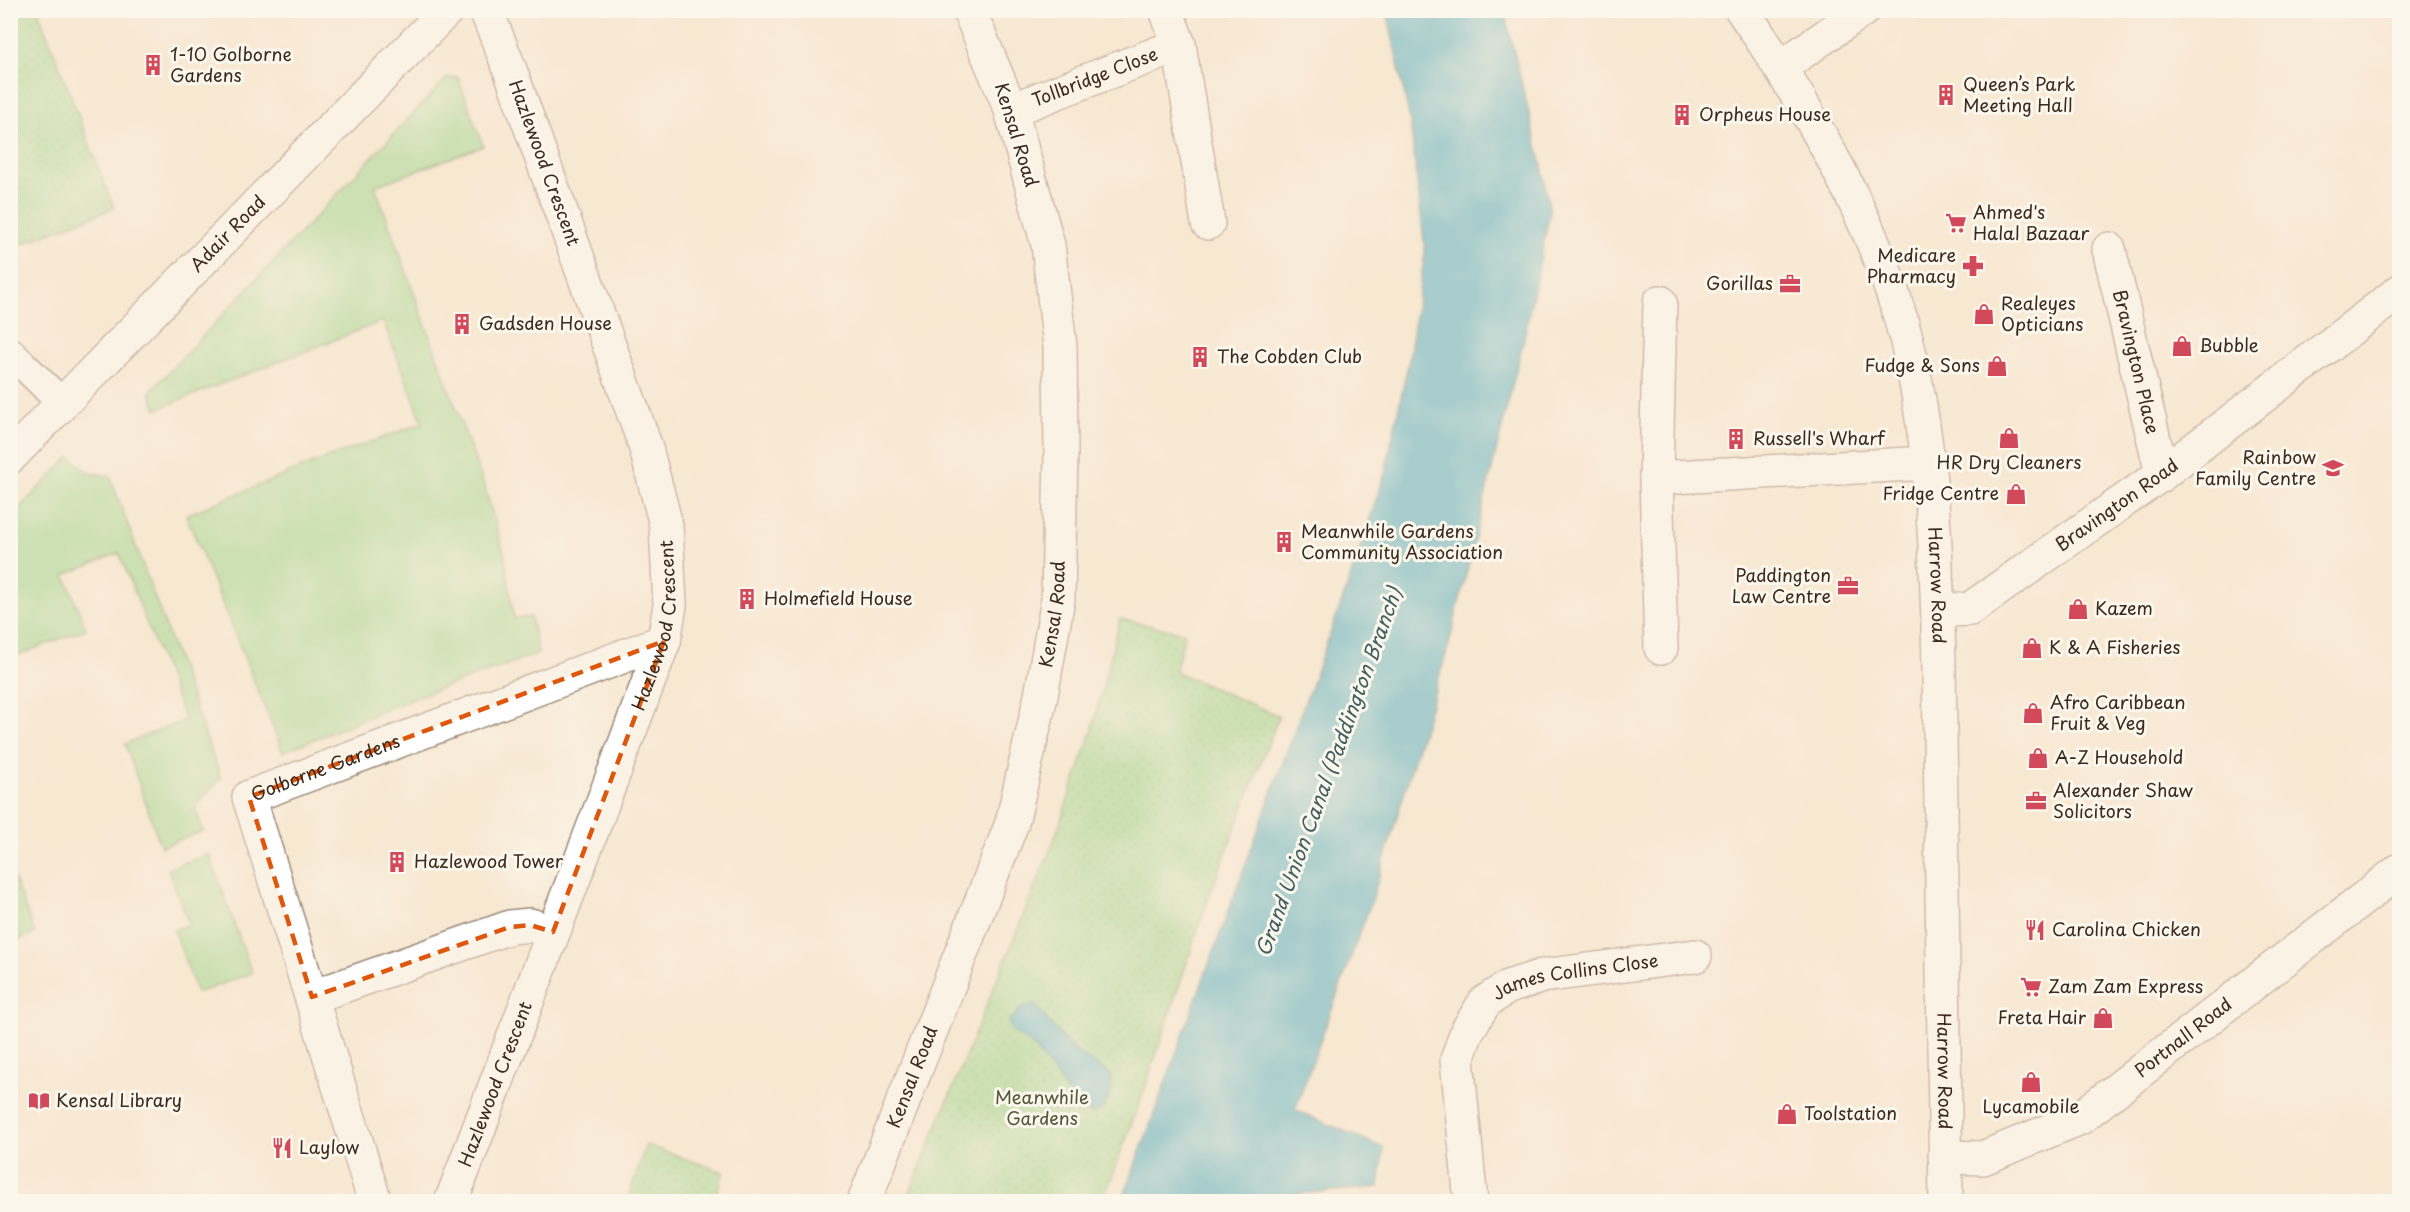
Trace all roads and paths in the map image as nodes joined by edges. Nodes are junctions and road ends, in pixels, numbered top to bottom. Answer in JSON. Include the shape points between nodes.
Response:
{"nodes":[{"id":1,"x":447,"y":10,"type":"edge"},
{"id":2,"x":486,"y":10,"type":"edge"},
{"id":3,"x":969,"y":10,"type":"edge"},
{"id":4,"x":1166,"y":10,"type":"edge"},
{"id":5,"x":1742,"y":10,"type":"edge"},
{"id":6,"x":1863,"y":10,"type":"edge"},
{"id":7,"x":1179,"y":45,"type":"junction"},
{"id":8,"x":1781,"y":67,"type":"junction"},
{"id":9,"x":1011,"y":110,"type":"junction"},
{"id":10,"x":1208,"y":223,"type":"dead end"},
{"id":11,"x":2109,"y":249,"type":"dead end"},
{"id":12,"x":2400,"y":291,"type":"edge"},
{"id":13,"x":1660,"y":302,"type":"dead end"},
{"id":14,"x":10,"y":352,"type":"edge"},
{"id":15,"x":63,"y":404,"type":"junction"},
{"id":16,"x":10,"y":458,"type":"edge"},
{"id":17,"x":1928,"y":463,"type":"junction"},
{"id":18,"x":2162,"y":474,"type":"junction"},
{"id":19,"x":1656,"y":478,"type":"junction"},
{"id":20,"x":1938,"y":611,"type":"junction"},
{"id":21,"x":664,"y":641,"type":"junction"},
{"id":22,"x":1661,"y":648,"type":"dead end"},
{"id":23,"x":2400,"y":870,"type":"edge"},
{"id":24,"x":553,"y":932,"type":"junction"},
{"id":25,"x":1695,"y":956,"type":"dead end"},
{"id":26,"x":312,"y":997,"type":"junction"},
{"id":27,"x":1945,"y":1158,"type":"junction"},
{"id":28,"x":375,"y":1202,"type":"edge"},
{"id":29,"x":451,"y":1202,"type":"edge"},
{"id":30,"x":864,"y":1202,"type":"edge"},
{"id":31,"x":1471,"y":1202,"type":"edge"},
{"id":32,"x":1946,"y":1202,"type":"edge"}],
"edges":[{"from":1,"to":15,"type":"street","name":"Adair Road"},
{"from":2,"to":21,"type":"street","name":"Hazlewood Crescent","via":[[645,445],[666,525],[670,605]]},
{"from":3,"to":9,"type":"street","name":"Kensal Road"},
{"from":4,"to":7,"type":"street","name":"Tollbridge Close"},
{"from":5,"to":8,"type":"street","name":"Harrow Road"},
{"from":6,"to":8,"type":"street"},
{"from":7,"to":9,"type":"street","name":"Tollbridge Close"},
{"from":7,"to":10,"type":"street","name":"Tollbridge Close"},
{"from":8,"to":17,"type":"street","name":"Harrow Road","via":[[1851,195],[1888,281],[1907,342]]},
{"from":9,"to":30,"type":"street","name":"Kensal Road","via":[[1048,245],[1060,346],[1058,599],[1012,823]]},
{"from":11,"to":18,"type":"street","name":"Bravington Place"},
{"from":12,"to":18,"type":"street","name":"Bravington Road"},
{"from":13,"to":19,"type":"street"},
{"from":14,"to":15,"type":"lane"},
{"from":15,"to":16,"type":"street","name":"Adair Road"},
{"from":17,"to":19,"type":"street"},
{"from":17,"to":20,"type":"street","name":"Harrow Road"},
{"from":18,"to":20,"type":"street","name":"Bravington Road","via":[[1971,609]]},
{"from":19,"to":22,"type":"street"},
{"from":20,"to":27,"type":"street","name":"Harrow Road"},
{"from":21,"to":24,"type":"street","name":"Hazlewood Crescent"},
{"from":21,"to":26,"type":"street","name":"Golborne Gardens","via":[[249,797]]},
{"from":23,"to":27,"type":"street","name":"Portnall Road","via":[[2080,1118],[1983,1158]]},
{"from":24,"to":26,"type":"street","via":[[530,925],[510,927]]},
{"from":24,"to":29,"type":"street","name":"Hazlewood Crescent"},
{"from":25,"to":31,"type":"street","name":"James Collins Close","via":[[1542,976],[1508,987],[1485,1002],[1467,1030],[1457,1060]]},
{"from":26,"to":28,"type":"street","name":"Golborne Gardens"},
{"from":27,"to":32,"type":"street","name":"Harrow Road"}]}
